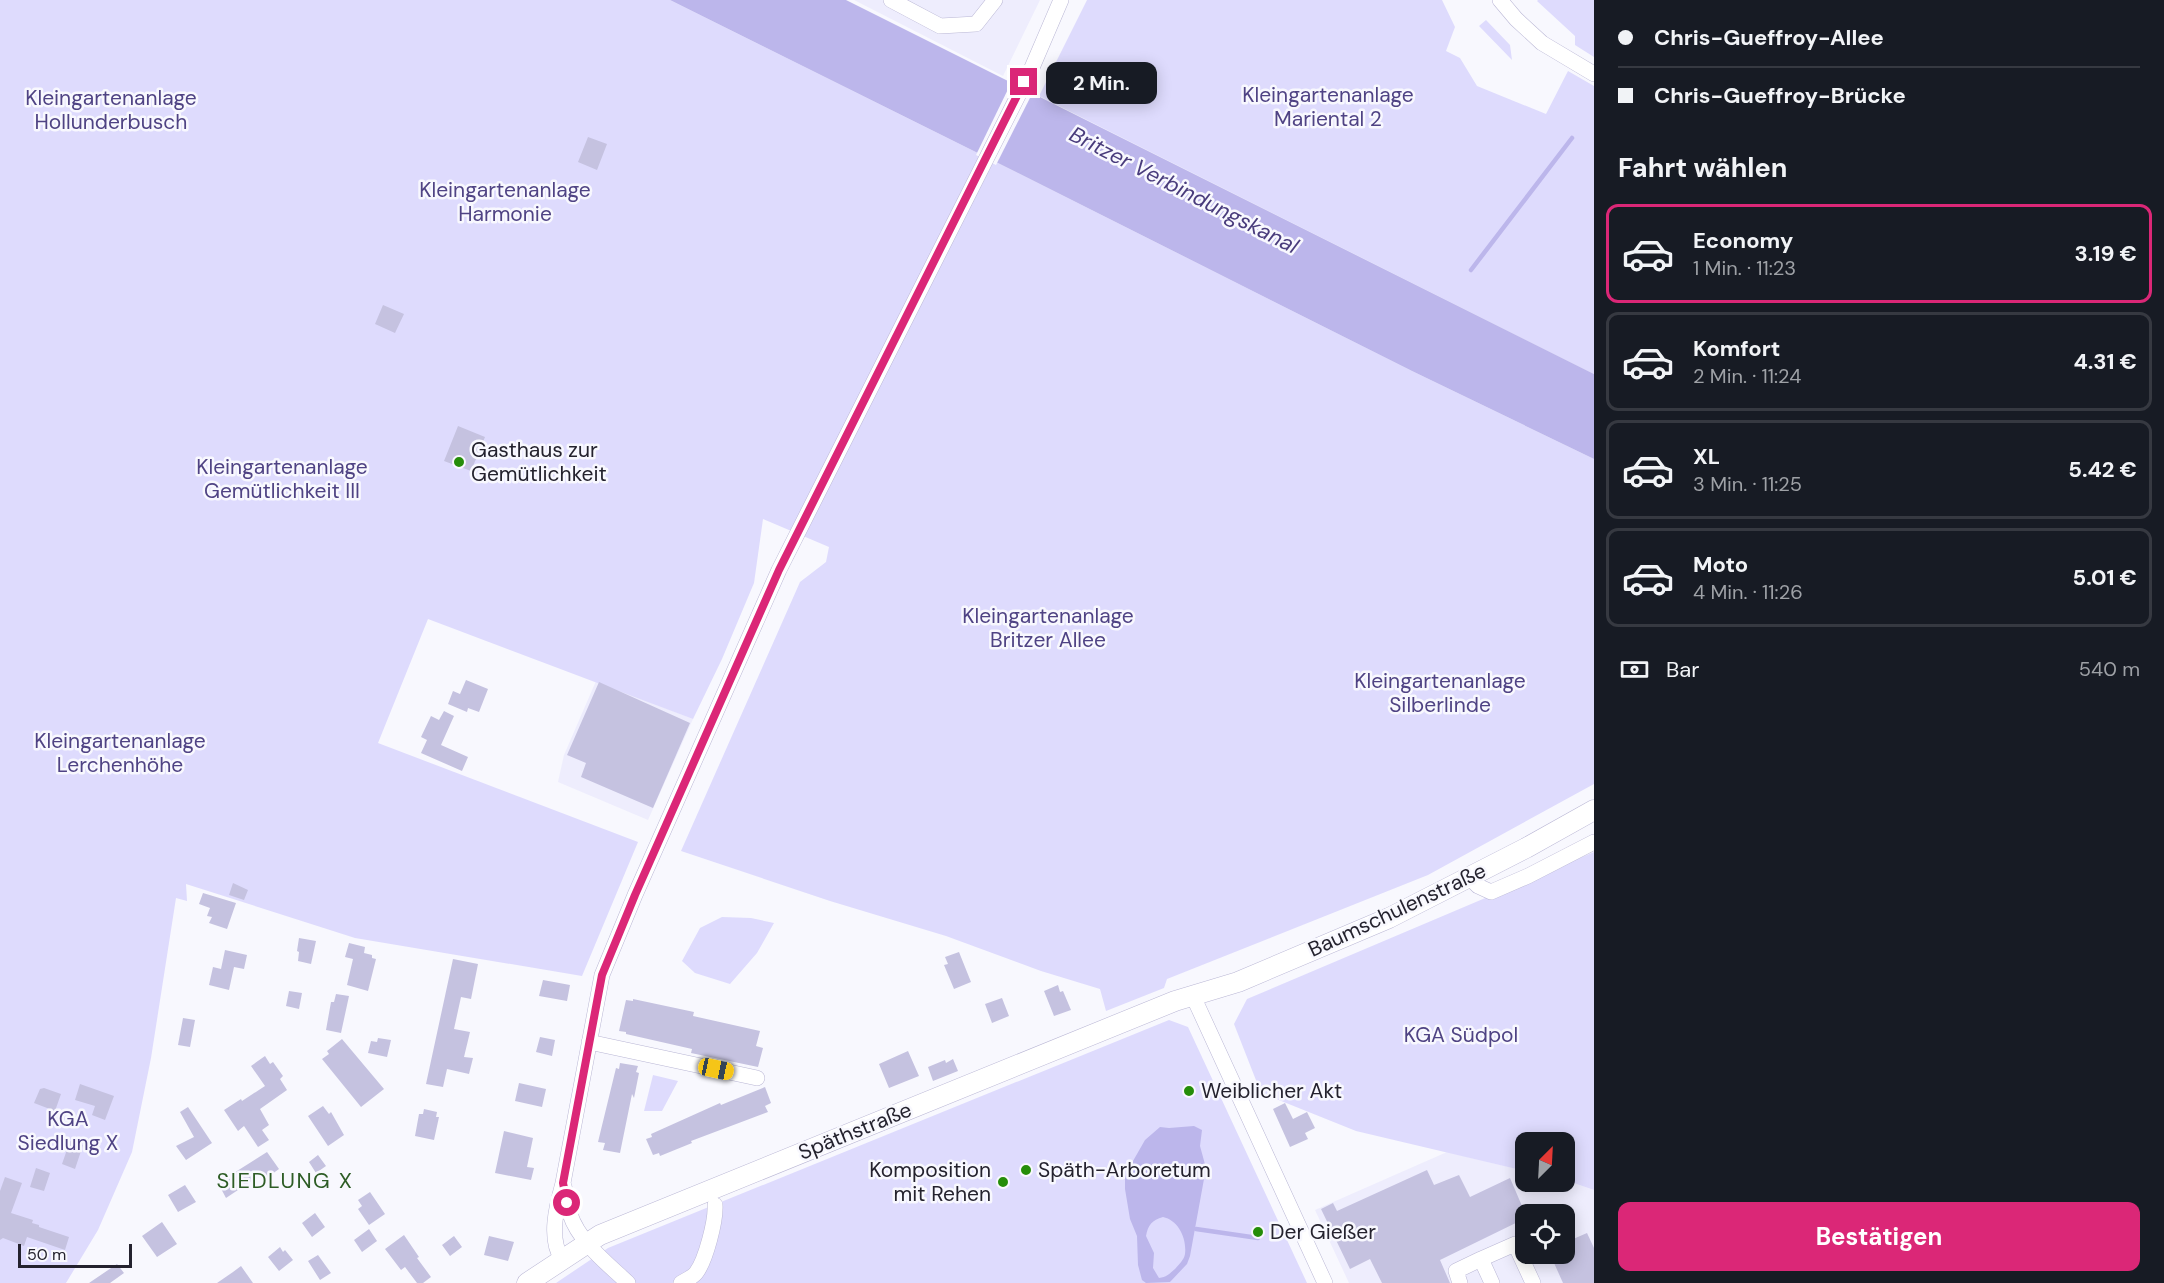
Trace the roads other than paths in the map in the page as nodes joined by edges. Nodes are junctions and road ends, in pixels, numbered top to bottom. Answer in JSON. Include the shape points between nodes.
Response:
{"nodes":[{"id":1,"x":891,"y":0,"type":"edge"},
{"id":2,"x":995,"y":0,"type":"edge"},
{"id":3,"x":1061,"y":0,"type":"edge"},
{"id":4,"x":1500,"y":0,"type":"edge"},
{"id":5,"x":1594,"y":74,"type":"edge"},
{"id":6,"x":1594,"y":810,"type":"edge"},
{"id":7,"x":1594,"y":842,"type":"edge"},
{"id":8,"x":1469,"y":877,"type":"junction"},
{"id":9,"x":1193,"y":996,"type":"junction"},
{"id":10,"x":589,"y":1042,"type":"junction"},
{"id":11,"x":757,"y":1078,"type":"dead end"},
{"id":12,"x":563,"y":1183,"type":"junction"},
{"id":13,"x":708,"y":1202,"type":"junction"},
{"id":14,"x":588,"y":1242,"type":"junction"},
{"id":15,"x":562,"y":1259,"type":"junction"},
{"id":16,"x":1480,"y":1259,"type":"junction"},
{"id":17,"x":527,"y":1283,"type":"edge"},
{"id":18,"x":628,"y":1283,"type":"edge"},
{"id":19,"x":681,"y":1283,"type":"edge"},
{"id":20,"x":1325,"y":1283,"type":"edge"},
{"id":21,"x":1460,"y":1283,"type":"edge"},
{"id":22,"x":1492,"y":1283,"type":"edge"},
{"id":23,"x":1533,"y":1283,"type":"edge"}],
"edges":[{"from":1,"to":2,"type":"street","via":[[940,26],[976,24]]},
{"from":3,"to":10,"type":"street","via":[[984,164],[779,570],[602,975]]},
{"from":4,"to":5,"type":"street","via":[[1542,43]]},
{"from":6,"to":8,"type":"main road","name":"Baumschulenstraße"},
{"from":7,"to":8,"type":"street","via":[[1491,892]]},
{"from":8,"to":9,"type":"main road","name":"Baumschulenstraße","via":[[1407,910],[1224,987]]},
{"from":9,"to":13,"type":"main road","name":"Späthstraße"},
{"from":9,"to":20,"type":"street"},
{"from":10,"to":11,"type":"street"},
{"from":10,"to":12,"type":"street"},
{"from":12,"to":14,"type":"street","via":[[570,1215]]},
{"from":12,"to":15,"type":"street","via":[[557,1203],[555,1244]]},
{"from":13,"to":14,"type":"main road","name":"Späthstraße"},
{"from":13,"to":19,"type":"street","via":[[708,1248],[696,1274]]},
{"from":14,"to":15,"type":"main road","name":"Späthstraße"},
{"from":14,"to":18,"type":"street"},
{"from":15,"to":17,"type":"main road","name":"Späthstraße"},
{"from":16,"to":21,"type":"street","via":[[1456,1271]]},
{"from":16,"to":22,"type":"street"},
{"from":16,"to":23,"type":"street","via":[[1515,1244]]}]}
